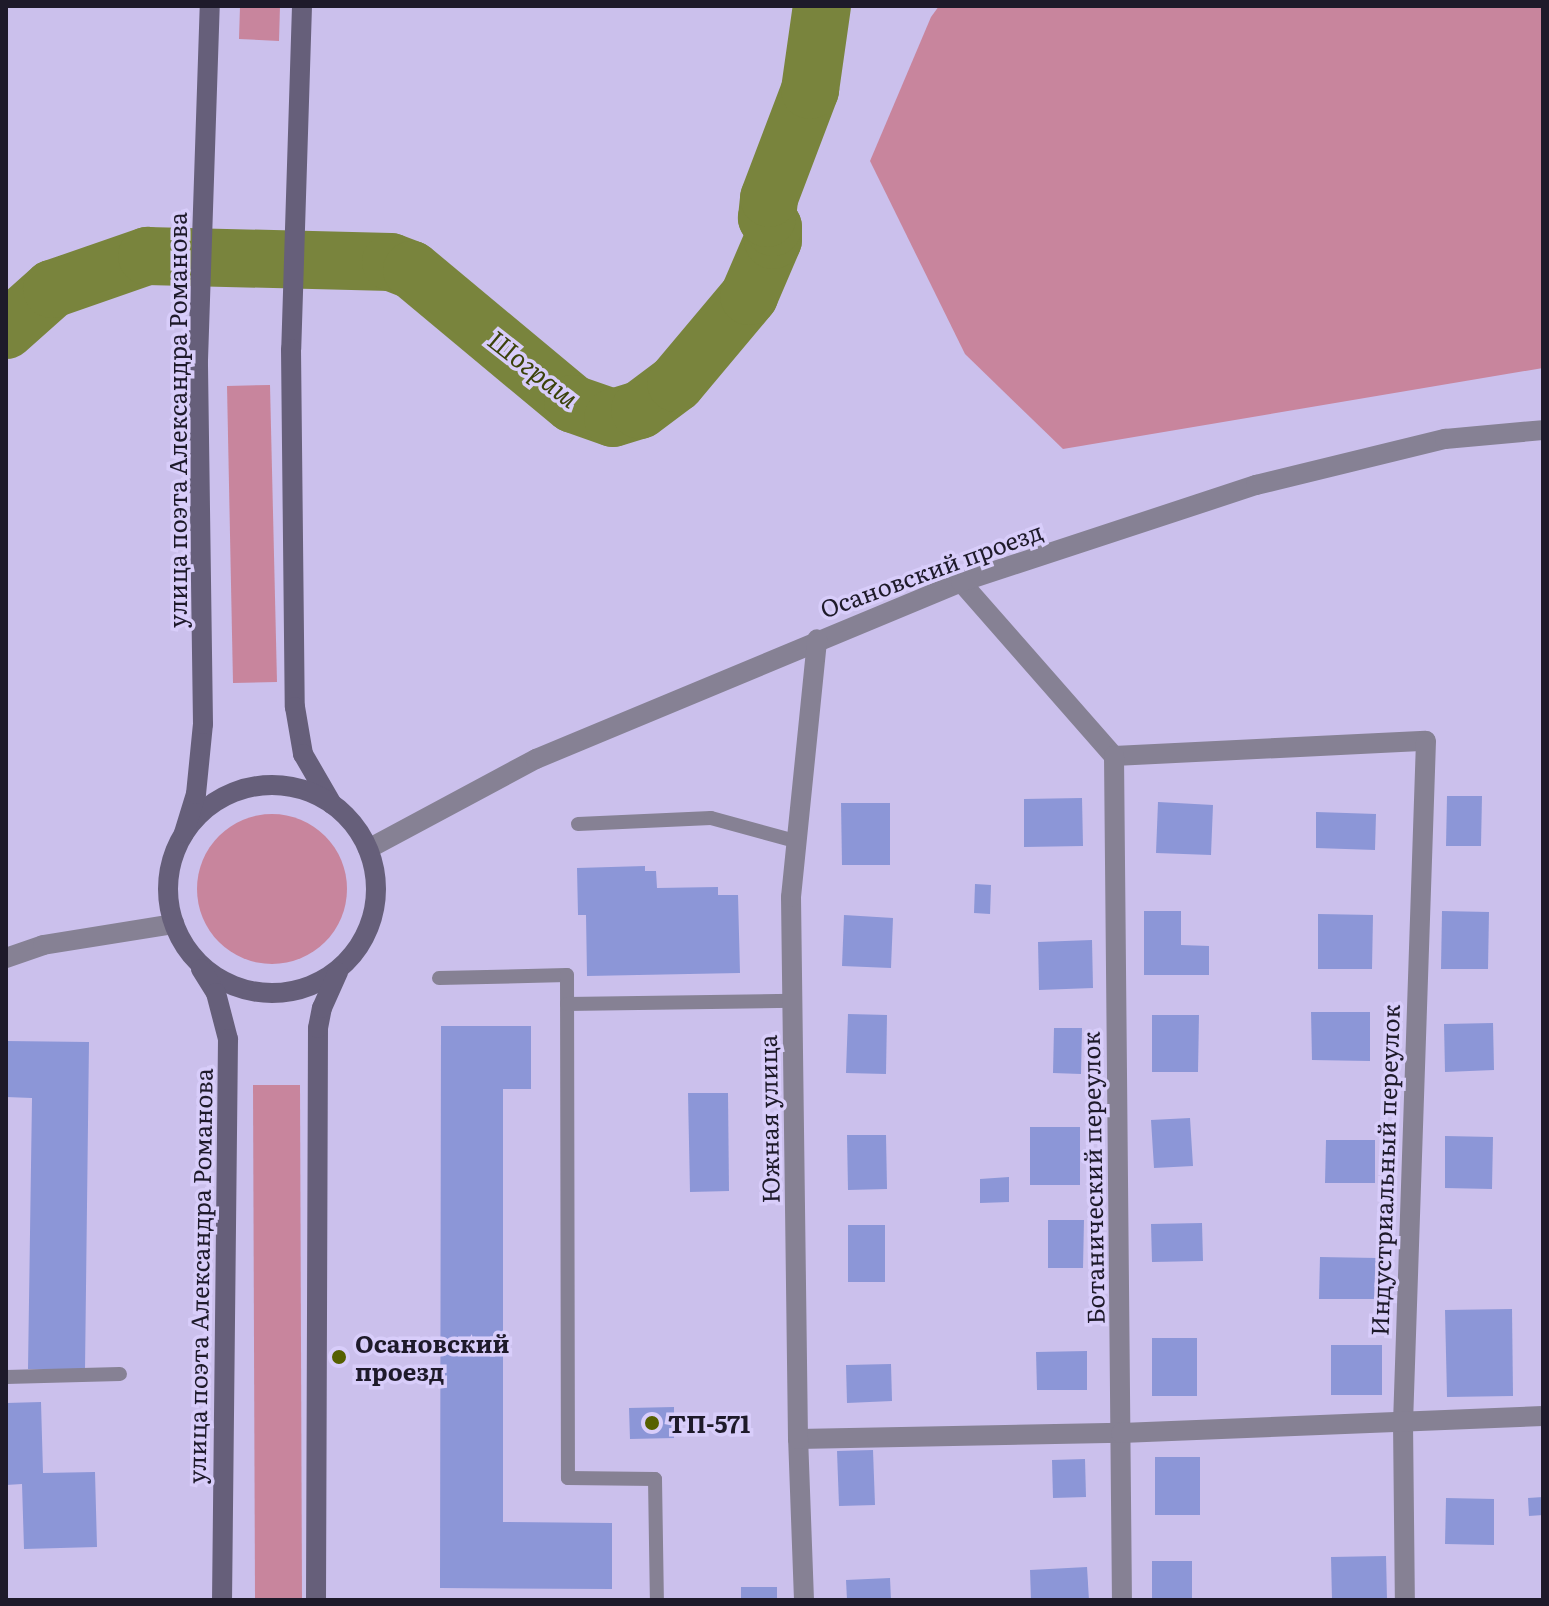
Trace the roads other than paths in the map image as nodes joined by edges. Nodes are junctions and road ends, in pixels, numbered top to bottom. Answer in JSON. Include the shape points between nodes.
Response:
{"nodes":[{"id":1,"x":210,"y":6,"type":"edge"},
{"id":2,"x":302,"y":6,"type":"edge"},
{"id":3,"x":1543,"y":430,"type":"edge"},
{"id":4,"x":961,"y":582,"type":"junction"},
{"id":5,"x":817,"y":639,"type":"junction"},
{"id":6,"x":1114,"y":756,"type":"junction"},
{"id":7,"x":332,"y":804,"type":"junction"},
{"id":8,"x":578,"y":824,"type":"dead end"},
{"id":9,"x":184,"y":833,"type":"junction"},
{"id":10,"x":799,"y":842,"type":"junction"},
{"id":11,"x":368,"y":849,"type":"junction"},
{"id":12,"x":174,"y":924,"type":"junction"},
{"id":13,"x":6,"y":958,"type":"edge"},
{"id":14,"x":195,"y":959,"type":"junction"},
{"id":15,"x":342,"y":966,"type":"junction"},
{"id":16,"x":439,"y":978,"type":"dead end"},
{"id":17,"x":793,"y":1001,"type":"junction"},
{"id":18,"x":567,"y":1004,"type":"junction"},
{"id":19,"x":120,"y":1374,"type":"dead end"},
{"id":20,"x":6,"y":1377,"type":"edge"},
{"id":21,"x":1543,"y":1416,"type":"edge"},
{"id":22,"x":1403,"y":1422,"type":"junction"},
{"id":23,"x":1121,"y":1433,"type":"junction"},
{"id":24,"x":798,"y":1439,"type":"junction"},
{"id":25,"x":222,"y":1600,"type":"edge"},
{"id":26,"x":316,"y":1600,"type":"edge"},
{"id":27,"x":657,"y":1600,"type":"edge"},
{"id":28,"x":804,"y":1600,"type":"edge"},
{"id":29,"x":1122,"y":1600,"type":"edge"},
{"id":30,"x":1405,"y":1600,"type":"edge"}],
"edges":[{"from":1,"to":9,"type":"main road","name":"улица поэта Александра Романова","via":[[198,360],[203,724],[196,794]]},
{"from":2,"to":7,"type":"main road","via":[[291,349],[295,707],[303,754]]},
{"from":3,"to":4,"type":"street","name":"Осановский проезд","via":[[1445,439],[1256,485]]},
{"from":4,"to":5,"type":"street","name":"Осановский проезд"},
{"from":4,"to":6,"type":"street"},
{"from":5,"to":10,"type":"street","name":"Южная улица"},
{"from":5,"to":11,"type":"street","name":"Осановский проезд","via":[[536,759]]},
{"from":6,"to":22,"type":"street","name":"Индустриальный переулок","via":[[1426,741]]},
{"from":6,"to":23,"type":"street","name":"Ботанический переулок"},
{"from":7,"to":9,"type":"main road","via":[[280,785],[243,789],[209,806]]},
{"from":7,"to":11,"type":"main road","via":[[358,830]]},
{"from":8,"to":10,"type":"lane","via":[[711,818]]},
{"from":9,"to":12,"type":"main road","via":[[169,877]]},
{"from":10,"to":17,"type":"street","name":"Южная улица","via":[[791,897]]},
{"from":11,"to":15,"type":"main road","via":[[376,883],[375,909],[361,943]]},
{"from":12,"to":13,"type":"street","via":[[43,945]]},
{"from":12,"to":14,"type":"main road"},
{"from":14,"to":15,"type":"main road","via":[[232,985],[260,993],[304,988]]},
{"from":14,"to":25,"type":"main road","name":"улица поэта Александра Романова","via":[[216,993],[228,1039]]},
{"from":15,"to":26,"type":"main road","via":[[318,1028]]},
{"from":16,"to":18,"type":"lane","via":[[567,975]]},
{"from":17,"to":18,"type":"lane"},
{"from":17,"to":24,"type":"street","name":"Южная улица"},
{"from":18,"to":27,"type":"lane","via":[[568,1478],[655,1479]]},
{"from":19,"to":20,"type":"lane"},
{"from":21,"to":22,"type":"street"},
{"from":22,"to":23,"type":"street"},
{"from":22,"to":30,"type":"street","name":"Индустриальный переулок"},
{"from":23,"to":24,"type":"street"},
{"from":23,"to":29,"type":"street","name":"Ботанический переулок"},
{"from":24,"to":28,"type":"street","name":"Южная улица"}]}
